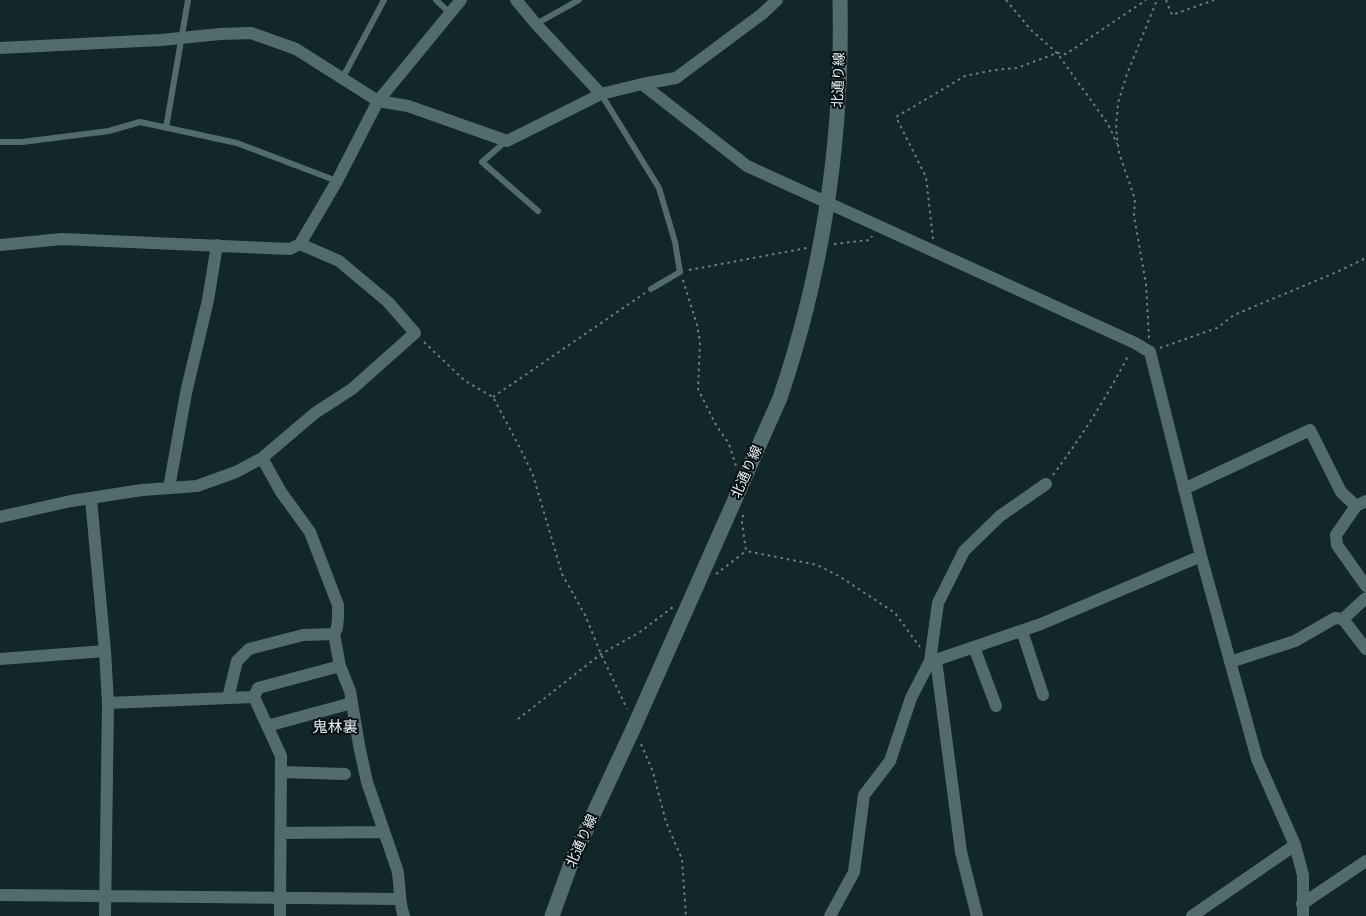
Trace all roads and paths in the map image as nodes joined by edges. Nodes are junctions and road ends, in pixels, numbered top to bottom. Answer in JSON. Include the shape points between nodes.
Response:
{"nodes":[{"id":1,"x":188,"y":0,"type":"edge"},
{"id":2,"x":384,"y":0,"type":"edge"},
{"id":3,"x":436,"y":0,"type":"edge"},
{"id":4,"x":461,"y":0,"type":"edge"},
{"id":5,"x":516,"y":0,"type":"edge"},
{"id":6,"x":579,"y":0,"type":"edge"},
{"id":7,"x":777,"y":0,"type":"edge"},
{"id":8,"x":840,"y":0,"type":"edge"},
{"id":9,"x":1006,"y":0,"type":"edge"},
{"id":10,"x":1146,"y":0,"type":"edge"},
{"id":11,"x":1157,"y":0,"type":"edge"},
{"id":12,"x":1166,"y":0,"type":"edge"},
{"id":13,"x":1214,"y":0,"type":"edge"},
{"id":14,"x":450,"y":13,"type":"junction"},
{"id":15,"x":536,"y":24,"type":"junction"},
{"id":16,"x":181,"y":38,"type":"junction"},
{"id":17,"x":0,"y":48,"type":"edge"},
{"id":18,"x":1057,"y":53,"type":"junction"},
{"id":19,"x":342,"y":79,"type":"junction"},
{"id":20,"x":642,"y":84,"type":"junction"},
{"id":21,"x":601,"y":94,"type":"junction"},
{"id":22,"x":378,"y":101,"type":"junction"},
{"id":23,"x":166,"y":128,"type":"junction"},
{"id":24,"x":507,"y":141,"type":"junction"},
{"id":25,"x":0,"y":142,"type":"edge"},
{"id":26,"x":1118,"y":146,"type":"junction"},
{"id":27,"x":337,"y":181,"type":"junction"},
{"id":28,"x":827,"y":203,"type":"junction"},
{"id":29,"x":538,"y":211,"type":"dead end"},
{"id":30,"x":877,"y":226,"type":"junction"},
{"id":31,"x":217,"y":244,"type":"junction"},
{"id":32,"x":300,"y":244,"type":"junction"},
{"id":33,"x":0,"y":245,"type":"edge"},
{"id":34,"x":820,"y":246,"type":"junction"},
{"id":35,"x":934,"y":252,"type":"junction"},
{"id":36,"x":1366,"y":258,"type":"edge"},
{"id":37,"x":680,"y":272,"type":"junction"},
{"id":38,"x":651,"y":289,"type":"joint"},
{"id":39,"x":415,"y":333,"type":"junction"},
{"id":40,"x":1135,"y":344,"type":"junction"},
{"id":41,"x":1150,"y":352,"type":"junction"},
{"id":42,"x":492,"y":397,"type":"junction"},
{"id":43,"x":262,"y":458,"type":"junction"},
{"id":44,"x":742,"y":484,"type":"junction"},
{"id":45,"x":1046,"y":484,"type":"joint"},
{"id":46,"x":169,"y":488,"type":"junction"},
{"id":47,"x":1184,"y":489,"type":"junction"},
{"id":48,"x":91,"y":499,"type":"junction"},
{"id":49,"x":1361,"y":504,"type":"edge"},
{"id":50,"x":743,"y":513,"type":"dead end"},
{"id":51,"x":0,"y":517,"type":"edge"},
{"id":52,"x":746,"y":551,"type":"junction"},
{"id":53,"x":1201,"y":556,"type":"junction"},
{"id":54,"x":716,"y":574,"type":"dead end"},
{"id":55,"x":1366,"y":586,"type":"edge"},
{"id":56,"x":694,"y":591,"type":"junction"},
{"id":57,"x":1366,"y":598,"type":"edge"},
{"id":58,"x":1343,"y":619,"type":"junction"},
{"id":59,"x":1022,"y":631,"type":"junction"},
{"id":60,"x":334,"y":634,"type":"junction"},
{"id":61,"x":974,"y":648,"type":"junction"},
{"id":62,"x":1366,"y":649,"type":"edge"},
{"id":63,"x":105,"y":651,"type":"junction"},
{"id":64,"x":601,"y":654,"type":"junction"},
{"id":65,"x":0,"y":659,"type":"edge"},
{"id":66,"x":933,"y":661,"type":"junction"},
{"id":67,"x":1230,"y":662,"type":"junction"},
{"id":68,"x":340,"y":666,"type":"junction"},
{"id":69,"x":1043,"y":695,"type":"dead end"},
{"id":70,"x":254,"y":697,"type":"junction"},
{"id":71,"x":228,"y":698,"type":"junction"},
{"id":72,"x":352,"y":703,"type":"junction"},
{"id":73,"x":108,"y":704,"type":"junction"},
{"id":74,"x":996,"y":706,"type":"dead end"},
{"id":75,"x":518,"y":719,"type":"dead end"},
{"id":76,"x":267,"y":726,"type":"junction"},
{"id":77,"x":634,"y":727,"type":"junction"},
{"id":78,"x":281,"y":772,"type":"junction"},
{"id":79,"x":345,"y":774,"type":"dead end"},
{"id":80,"x":384,"y":832,"type":"junction"},
{"id":81,"x":280,"y":833,"type":"junction"},
{"id":82,"x":1295,"y":845,"type":"junction"},
{"id":83,"x":1366,"y":861,"type":"edge"},
{"id":84,"x":0,"y":895,"type":"edge"},
{"id":85,"x":106,"y":896,"type":"junction"},
{"id":86,"x":280,"y":898,"type":"junction"},
{"id":87,"x":400,"y":899,"type":"junction"},
{"id":88,"x":1302,"y":910,"type":"edge"},
{"id":89,"x":105,"y":916,"type":"edge"},
{"id":90,"x":280,"y":916,"type":"edge"},
{"id":91,"x":404,"y":916,"type":"edge"},
{"id":92,"x":552,"y":916,"type":"edge"},
{"id":93,"x":686,"y":916,"type":"edge"},
{"id":94,"x":830,"y":916,"type":"edge"},
{"id":95,"x":977,"y":916,"type":"edge"},
{"id":96,"x":1192,"y":916,"type":"edge"}],
"edges":[{"from":1,"to":16,"type":"lane"},
{"from":2,"to":19,"type":"lane"},
{"from":3,"to":14,"type":"lane"},
{"from":4,"to":14,"type":"street"},
{"from":5,"to":15,"type":"street"},
{"from":6,"to":15,"type":"lane"},
{"from":7,"to":20,"type":"street","via":[[676,78]]},
{"from":8,"to":28,"type":"street","name":"北通り線","via":[[837,128]]},
{"from":9,"to":18,"type":"path","via":[[1031,30]]},
{"from":10,"to":18,"type":"path","via":[[1066,54]]},
{"from":11,"to":26,"type":"path","via":[[1118,103]]},
{"from":12,"to":13,"type":"path","via":[[1172,14]]},
{"from":14,"to":22,"type":"street"},
{"from":15,"to":21,"type":"street"},
{"from":16,"to":17,"type":"street"},
{"from":16,"to":19,"type":"street","via":[[251,34],[296,49]]},
{"from":16,"to":23,"type":"lane"},
{"from":18,"to":26,"type":"path","via":[[1108,124]]},
{"from":18,"to":35,"type":"path","via":[[1017,68],[965,76],[896,117],[926,177]]},
{"from":19,"to":22,"type":"street"},
{"from":20,"to":21,"type":"street"},
{"from":20,"to":28,"type":"street","via":[[747,166]]},
{"from":21,"to":24,"type":"street"},
{"from":21,"to":37,"type":"lane","via":[[659,188]]},
{"from":22,"to":24,"type":"street","via":[[408,106]]},
{"from":22,"to":27,"type":"street"},
{"from":23,"to":25,"type":"lane","via":[[140,122],[109,132]]},
{"from":23,"to":27,"type":"lane","via":[[237,143]]},
{"from":24,"to":29,"type":"lane","via":[[482,162]]},
{"from":26,"to":41,"type":"path","via":[[1135,199],[1134,216],[1146,284]]},
{"from":27,"to":32,"type":"street"},
{"from":28,"to":30,"type":"street"},
{"from":28,"to":34,"type":"street","name":"北通り線"},
{"from":30,"to":34,"type":"path","via":[[870,240]]},
{"from":30,"to":35,"type":"street"},
{"from":31,"to":32,"type":"street","via":[[290,249]]},
{"from":31,"to":33,"type":"street","via":[[62,239]]},
{"from":31,"to":46,"type":"street"},
{"from":32,"to":39,"type":"street","via":[[340,261],[388,302]]},
{"from":34,"to":37,"type":"path"},
{"from":34,"to":44,"type":"street","name":"北通り線","via":[[796,353]]},
{"from":35,"to":40,"type":"street"},
{"from":36,"to":41,"type":"path","via":[[1234,315],[1217,328]]},
{"from":37,"to":38,"type":"lane"},
{"from":37,"to":44,"type":"path","via":[[700,342],[698,389],[729,444]]},
{"from":38,"to":42,"type":"path"},
{"from":39,"to":42,"type":"path","via":[[465,381]]},
{"from":39,"to":43,"type":"street","via":[[371,374],[315,413]]},
{"from":40,"to":41,"type":"street"},
{"from":40,"to":45,"type":"path","via":[[1075,446]]},
{"from":41,"to":47,"type":"street"},
{"from":42,"to":64,"type":"path","via":[[532,475],[562,574],[585,615]]},
{"from":43,"to":46,"type":"street","via":[[236,472],[197,486]]},
{"from":43,"to":60,"type":"street","via":[[281,492],[310,532],[338,606]]},
{"from":44,"to":56,"type":"street","name":"北通り線"},
{"from":45,"to":66,"type":"street","via":[[1000,516],[964,551],[938,603]]},
{"from":46,"to":48,"type":"street"},
{"from":47,"to":49,"type":"street","via":[[1310,430],[1341,492]]},
{"from":47,"to":53,"type":"street"},
{"from":48,"to":51,"type":"street"},
{"from":48,"to":63,"type":"street"},
{"from":49,"to":55,"type":"street","via":[[1336,535],[1337,545]]},
{"from":50,"to":52,"type":"path"},
{"from":52,"to":54,"type":"path"},
{"from":52,"to":66,"type":"path","via":[[817,566],[839,576],[895,613]]},
{"from":53,"to":59,"type":"street"},
{"from":53,"to":67,"type":"street"},
{"from":56,"to":64,"type":"path","via":[[640,632]]},
{"from":56,"to":77,"type":"street","name":"北通り線"},
{"from":57,"to":58,"type":"street"},
{"from":58,"to":62,"type":"street"},
{"from":58,"to":67,"type":"street","via":[[1335,618],[1294,641]]},
{"from":59,"to":61,"type":"street"},
{"from":59,"to":69,"type":"street"},
{"from":60,"to":68,"type":"street"},
{"from":60,"to":71,"type":"street","via":[[303,635],[249,649],[237,661]]},
{"from":61,"to":66,"type":"street"},
{"from":61,"to":74,"type":"street"},
{"from":63,"to":65,"type":"street"},
{"from":63,"to":73,"type":"street"},
{"from":64,"to":75,"type":"path"},
{"from":64,"to":77,"type":"path"},
{"from":66,"to":94,"type":"street","via":[[911,698],[890,760],[864,795],[854,872]]},
{"from":66,"to":95,"type":"street","via":[[961,852]]},
{"from":67,"to":82,"type":"street","via":[[1257,759]]},
{"from":68,"to":70,"type":"street","via":[[258,688]]},
{"from":68,"to":72,"type":"street"},
{"from":70,"to":71,"type":"street"},
{"from":70,"to":76,"type":"street"},
{"from":71,"to":73,"type":"street"},
{"from":72,"to":76,"type":"street"},
{"from":72,"to":80,"type":"street","via":[[359,746]]},
{"from":73,"to":85,"type":"street"},
{"from":76,"to":78,"type":"street","via":[[281,756]]},
{"from":77,"to":92,"type":"street","name":"北通り線","via":[[573,858]]},
{"from":77,"to":93,"type":"path","via":[[682,859]]},
{"from":78,"to":79,"type":"street"},
{"from":78,"to":81,"type":"street"},
{"from":80,"to":81,"type":"street"},
{"from":80,"to":87,"type":"street","via":[[397,868]]},
{"from":81,"to":86,"type":"street"},
{"from":82,"to":88,"type":"street","via":[[1303,875]]},
{"from":82,"to":96,"type":"street"},
{"from":83,"to":88,"type":"street"},
{"from":84,"to":85,"type":"street"},
{"from":85,"to":86,"type":"street"},
{"from":85,"to":89,"type":"street"},
{"from":86,"to":87,"type":"street"},
{"from":86,"to":90,"type":"street"},
{"from":87,"to":91,"type":"street"}]}
